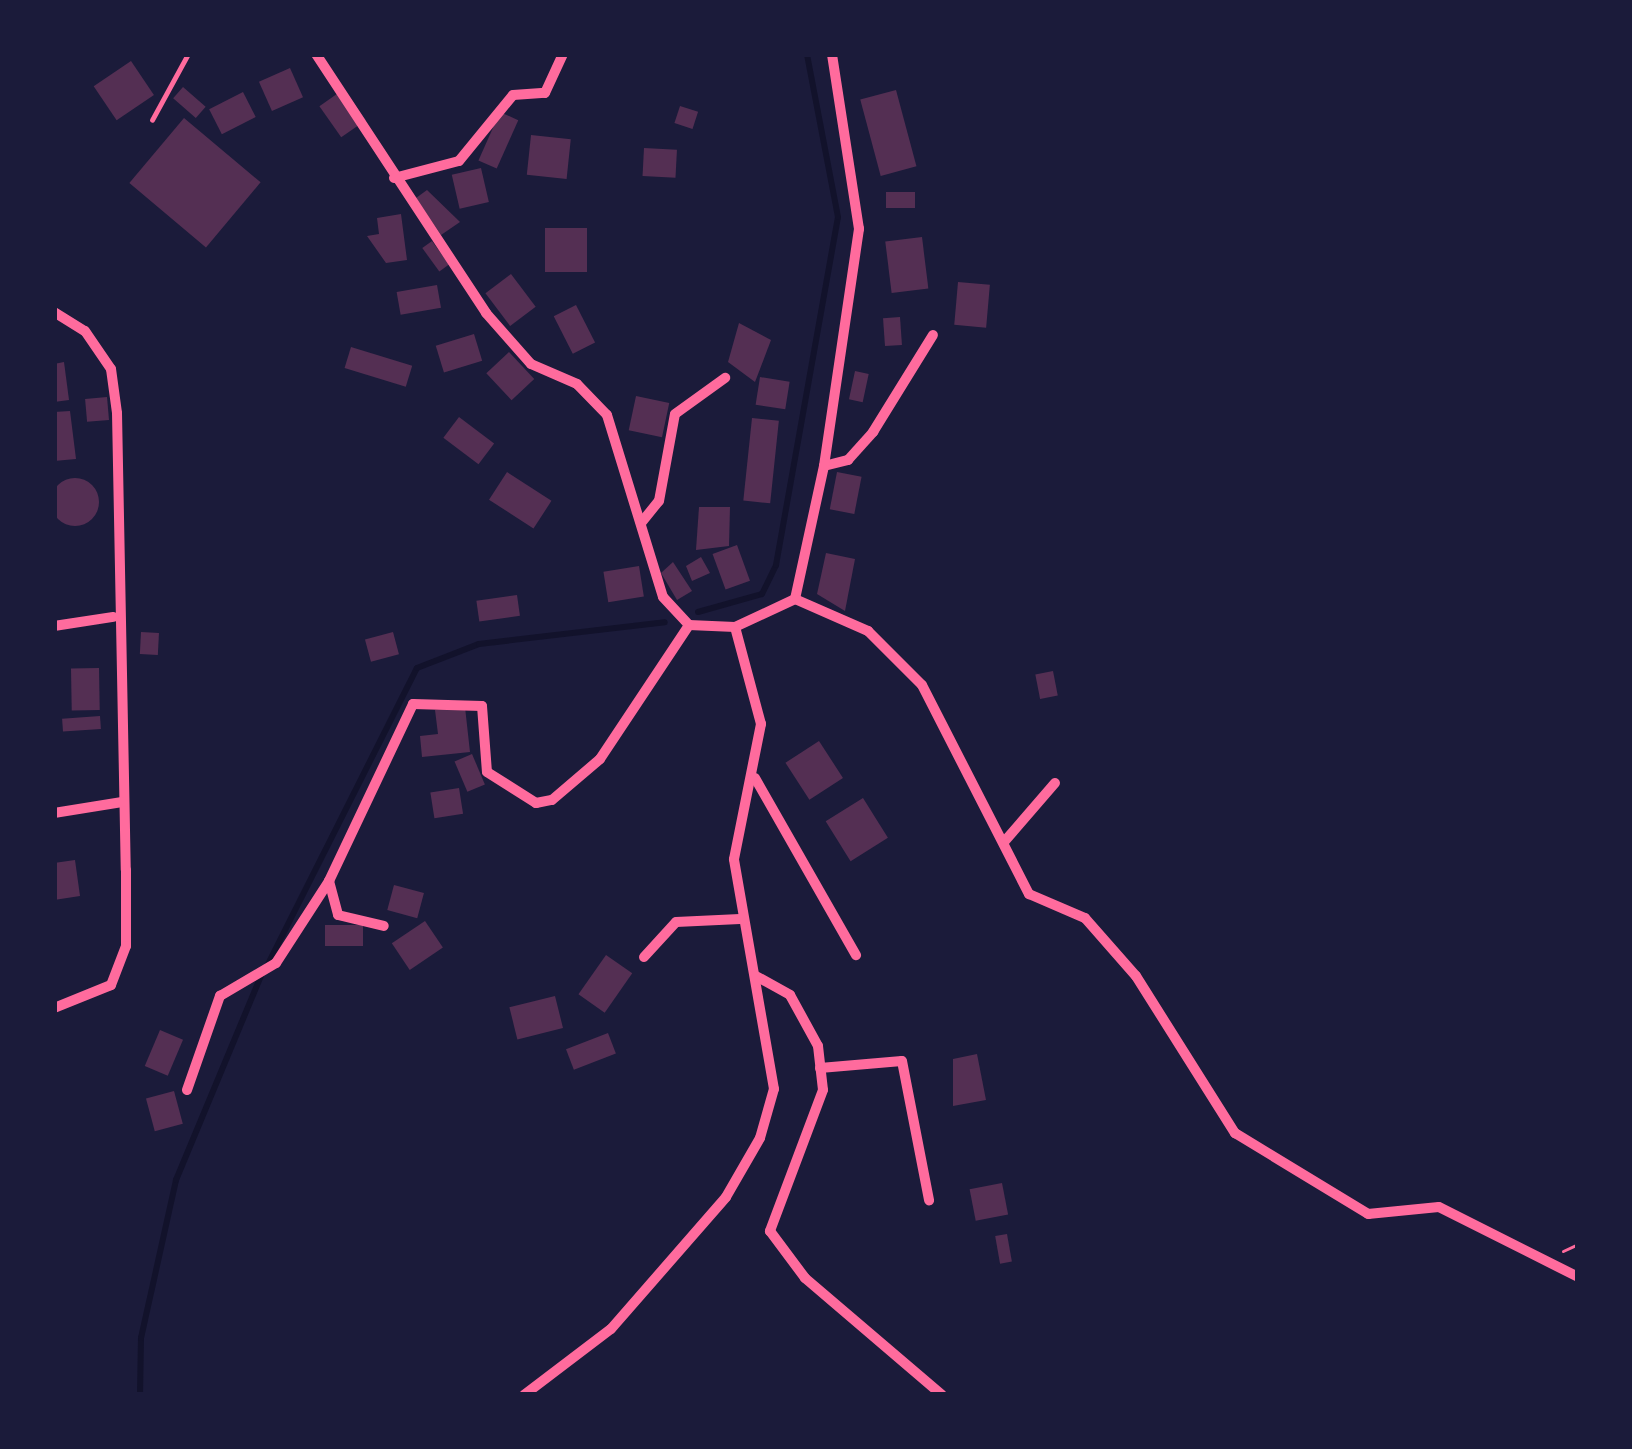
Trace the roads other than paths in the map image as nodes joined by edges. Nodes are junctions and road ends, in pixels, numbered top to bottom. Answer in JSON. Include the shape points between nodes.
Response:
{"nodes":[{"id":1,"x":188,"y":54,"type":"edge"},
{"id":2,"x":316,"y":54,"type":"edge"},
{"id":3,"x":563,"y":54,"type":"edge"},
{"id":4,"x":832,"y":54,"type":"edge"},
{"id":5,"x":152,"y":120,"type":"dead end"},
{"id":6,"x":394,"y":178,"type":"junction"},
{"id":7,"x":54,"y":312,"type":"edge"},
{"id":8,"x":933,"y":334,"type":"dead end"},
{"id":9,"x":725,"y":378,"type":"dead end"},
{"id":10,"x":824,"y":466,"type":"junction"},
{"id":11,"x":641,"y":523,"type":"junction"},
{"id":12,"x":795,"y":599,"type":"junction"},
{"id":13,"x":112,"y":617,"type":"junction"},
{"id":14,"x":689,"y":625,"type":"junction"},
{"id":15,"x":54,"y":626,"type":"edge"},
{"id":16,"x":735,"y":628,"type":"junction"},
{"id":17,"x":753,"y":775,"type":"junction"},
{"id":18,"x":1055,"y":783,"type":"dead end"},
{"id":19,"x":122,"y":802,"type":"junction"},
{"id":20,"x":54,"y":813,"type":"edge"},
{"id":21,"x":1004,"y":842,"type":"junction"},
{"id":22,"x":329,"y":881,"type":"junction"},
{"id":23,"x":740,"y":919,"type":"junction"},
{"id":24,"x":384,"y":926,"type":"dead end"},
{"id":25,"x":856,"y":955,"type":"dead end"},
{"id":26,"x":644,"y":957,"type":"dead end"},
{"id":27,"x":756,"y":976,"type":"junction"},
{"id":28,"x":54,"y":1008,"type":"edge"},
{"id":29,"x":820,"y":1067,"type":"junction"},
{"id":30,"x":187,"y":1090,"type":"dead end"},
{"id":31,"x":928,"y":1200,"type":"dead end"},
{"id":32,"x":1578,"y":1277,"type":"edge"},
{"id":33,"x":524,"y":1395,"type":"edge"},
{"id":34,"x":942,"y":1395,"type":"edge"}],
"edges":[{"from":1,"to":5,"type":"lane"},
{"from":2,"to":6,"type":"street"},
{"from":3,"to":6,"type":"street","via":[[545,93],[512,95],[458,160]]},
{"from":4,"to":10,"type":"street","via":[[859,229]]},
{"from":6,"to":11,"type":"street","via":[[531,364],[578,384],[607,415]]},
{"from":7,"to":13,"type":"street","via":[[85,331],[111,369]]},
{"from":8,"to":10,"type":"street","via":[[873,432],[848,460]]},
{"from":9,"to":11,"type":"street","via":[[675,414],[659,501]]},
{"from":10,"to":12,"type":"street"},
{"from":11,"to":14,"type":"street","via":[[664,597]]},
{"from":12,"to":16,"type":"street"},
{"from":12,"to":21,"type":"street","via":[[868,632],[922,685]]},
{"from":13,"to":15,"type":"street"},
{"from":13,"to":19,"type":"street"},
{"from":14,"to":16,"type":"street"},
{"from":14,"to":22,"type":"street","via":[[600,759],[552,800],[487,772],[482,706],[412,704]]},
{"from":16,"to":17,"type":"street","via":[[761,724]]},
{"from":17,"to":23,"type":"street","via":[[734,859]]},
{"from":17,"to":25,"type":"street"},
{"from":18,"to":21,"type":"street"},
{"from":19,"to":20,"type":"street"},
{"from":19,"to":28,"type":"street","via":[[126,946],[111,985]]},
{"from":21,"to":32,"type":"street","via":[[1029,894],[1085,918],[1136,976],[1235,1133],[1368,1214],[1439,1207]]},
{"from":22,"to":24,"type":"street","via":[[338,916]]},
{"from":22,"to":30,"type":"street","via":[[276,963],[220,996]]},
{"from":23,"to":26,"type":"street","via":[[676,922]]},
{"from":23,"to":27,"type":"street"},
{"from":27,"to":29,"type":"street","via":[[790,995]]},
{"from":27,"to":33,"type":"street","via":[[774,1089],[760,1138],[726,1197],[611,1330]]},
{"from":29,"to":31,"type":"street","via":[[902,1061]]},
{"from":29,"to":34,"type":"street","via":[[823,1090],[770,1231],[805,1278]]}]}
